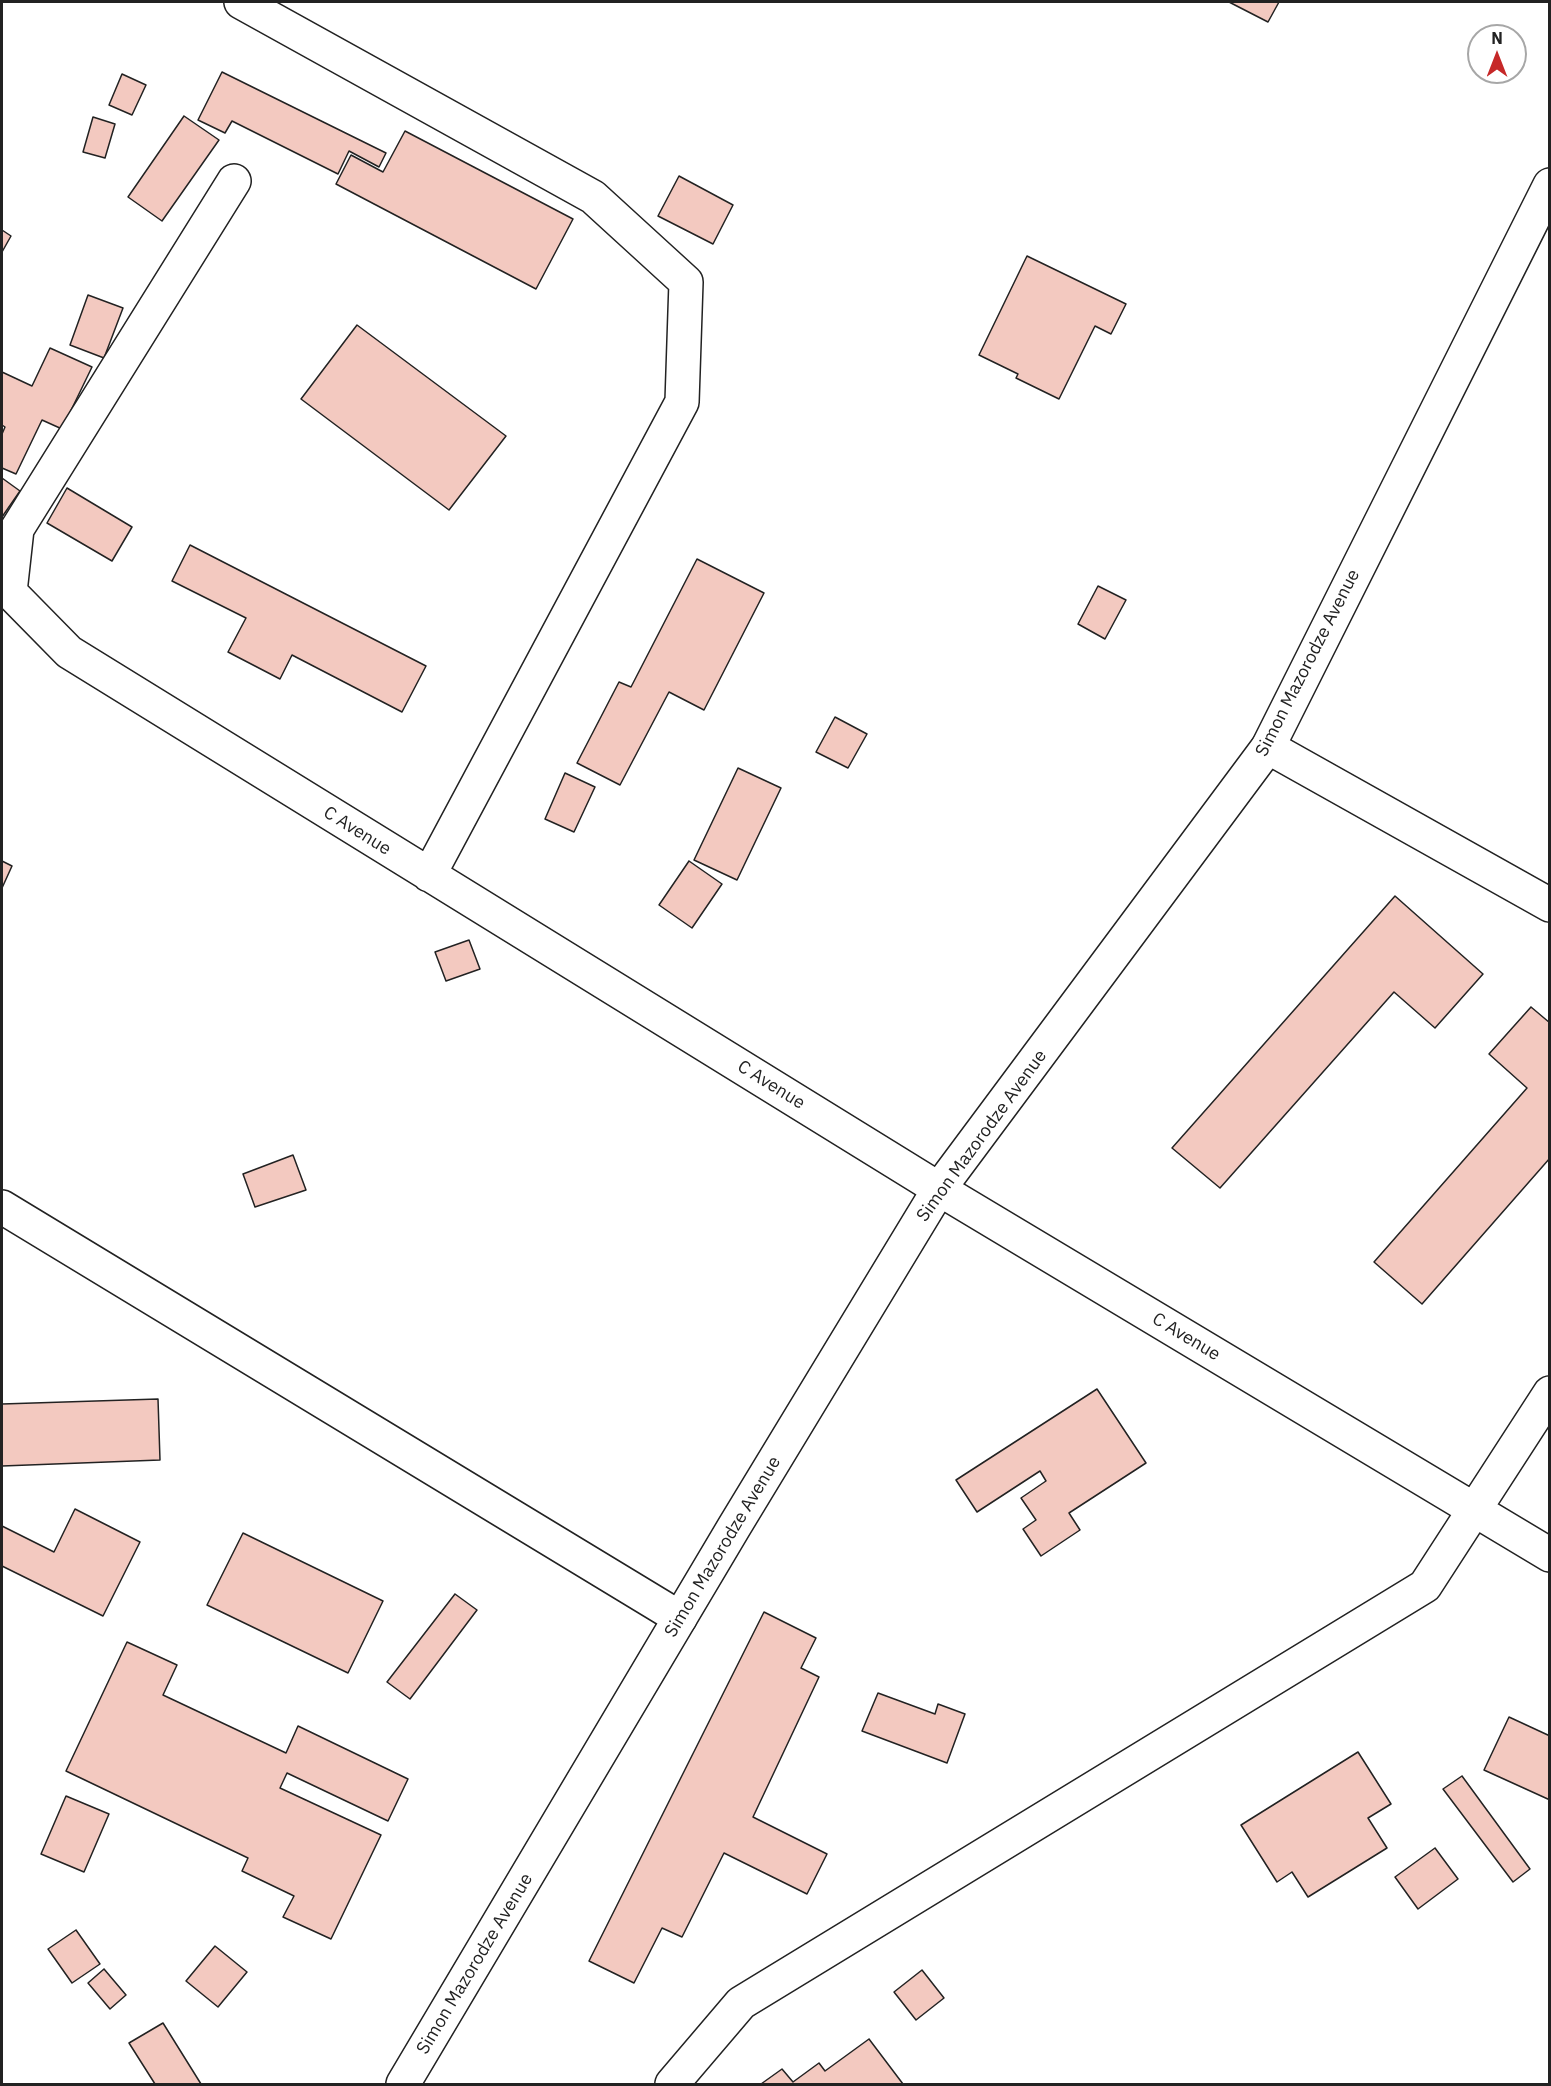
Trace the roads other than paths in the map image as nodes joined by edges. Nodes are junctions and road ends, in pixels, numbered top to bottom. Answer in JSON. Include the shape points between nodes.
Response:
{"nodes":[{"id":1,"x":241,"y":2,"type":"edge"},
{"id":2,"x":234,"y":181,"type":"dead end"},
{"id":3,"x":1550,"y":185,"type":"edge"},
{"id":4,"x":1268,"y":747,"type":"junction"},
{"id":5,"x":429,"y":875,"type":"junction"},
{"id":6,"x":1550,"y":905,"type":"edge"},
{"id":7,"x":939,"y":1189,"type":"junction"},
{"id":8,"x":2,"y":1208,"type":"edge"},
{"id":9,"x":1550,"y":1393,"type":"edge"},
{"id":10,"x":1473,"y":1509,"type":"junction"},
{"id":11,"x":1550,"y":1555,"type":"edge"},
{"id":12,"x":680,"y":1618,"type":"junction"},
{"id":13,"x":403,"y":2085,"type":"edge"},
{"id":14,"x":672,"y":2085,"type":"edge"}],
"edges":[{"from":1,"to":5,"type":"street","via":[[592,197],[686,282],[682,402]]},
{"from":2,"to":5,"type":"street","name":"C Avenue","via":[[17,529],[10,592],[69,652]]},
{"from":3,"to":4,"type":"street","name":"Simon Mazorodze Avenue"},
{"from":4,"to":6,"type":"street"},
{"from":4,"to":7,"type":"street","name":"Simon Mazorodze Avenue"},
{"from":5,"to":7,"type":"street","name":"C Avenue"},
{"from":7,"to":10,"type":"street","name":"C Avenue"},
{"from":7,"to":12,"type":"street","name":"Simon Mazorodze Avenue"},
{"from":8,"to":12,"type":"street"},
{"from":9,"to":10,"type":"street"},
{"from":10,"to":11,"type":"street","name":"C Avenue"},
{"from":10,"to":14,"type":"street","via":[[1425,1586],[741,2003]]},
{"from":12,"to":13,"type":"street","name":"Simon Mazorodze Avenue"}]}
